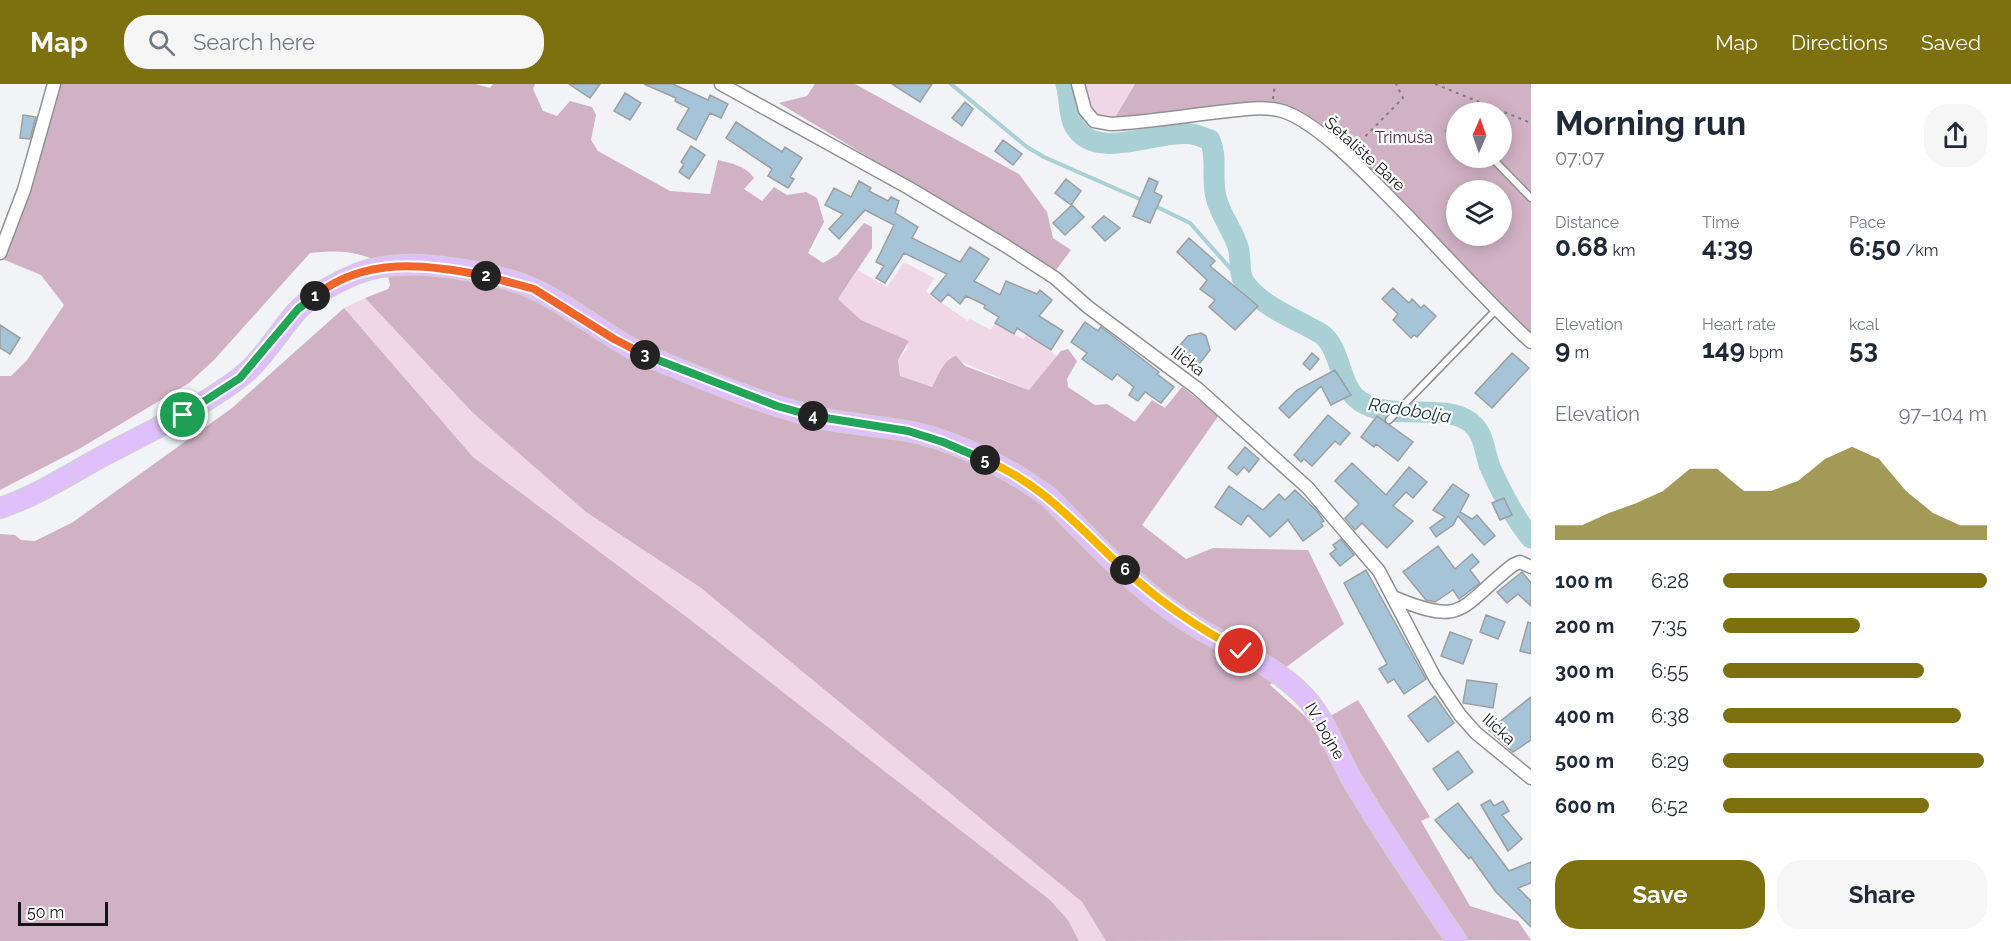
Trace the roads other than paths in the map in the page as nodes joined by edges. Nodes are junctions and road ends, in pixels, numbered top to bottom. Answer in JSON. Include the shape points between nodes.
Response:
{"nodes":[{"id":1,"x":54,"y":84,"type":"edge"},
{"id":2,"x":721,"y":84,"type":"edge"},
{"id":3,"x":1078,"y":84,"type":"edge"},
{"id":4,"x":1502,"y":168,"type":"edge"},
{"id":5,"x":1531,"y":198,"type":"edge"},
{"id":6,"x":0,"y":253,"type":"edge"},
{"id":7,"x":1496,"y":310,"type":"junction"},
{"id":8,"x":1531,"y":342,"type":"edge"},
{"id":9,"x":1391,"y":417,"type":"dead end"},
{"id":10,"x":0,"y":508,"type":"edge"},
{"id":11,"x":1531,"y":567,"type":"edge"},
{"id":12,"x":1393,"y":597,"type":"junction"},
{"id":13,"x":1531,"y":778,"type":"edge"},
{"id":14,"x":1457,"y":941,"type":"edge"}],
"edges":[{"from":1,"to":6,"type":"street","via":[[24,190]]},
{"from":2,"to":12,"type":"street","name":"Ilićka","via":[[909,188],[1055,278],[1198,389],[1308,488],[1379,572]]},
{"from":3,"to":7,"type":"street","name":"Šetalište Bare","via":[[1085,110],[1094,121],[1111,124],[1279,110],[1346,155],[1432,238]]},
{"from":4,"to":5,"type":"lane"},
{"from":7,"to":8,"type":"street","name":"Šetalište Bare"},
{"from":7,"to":9,"type":"lane"},
{"from":10,"to":14,"type":"main road","name":"IV. bojne","via":[[183,415],[240,378],[298,309],[336,283],[379,268],[424,266],[512,281],[534,289],[634,350],[735,391],[810,416],[926,436],[1010,470],[1032,484],[1156,599],[1271,669],[1302,693],[1409,873]]},
{"from":11,"to":12,"type":"street","via":[[1520,562],[1513,565],[1468,605],[1454,612],[1415,606]]},
{"from":12,"to":13,"type":"street","name":"Ilićka","via":[[1460,715],[1476,734]]}]}
